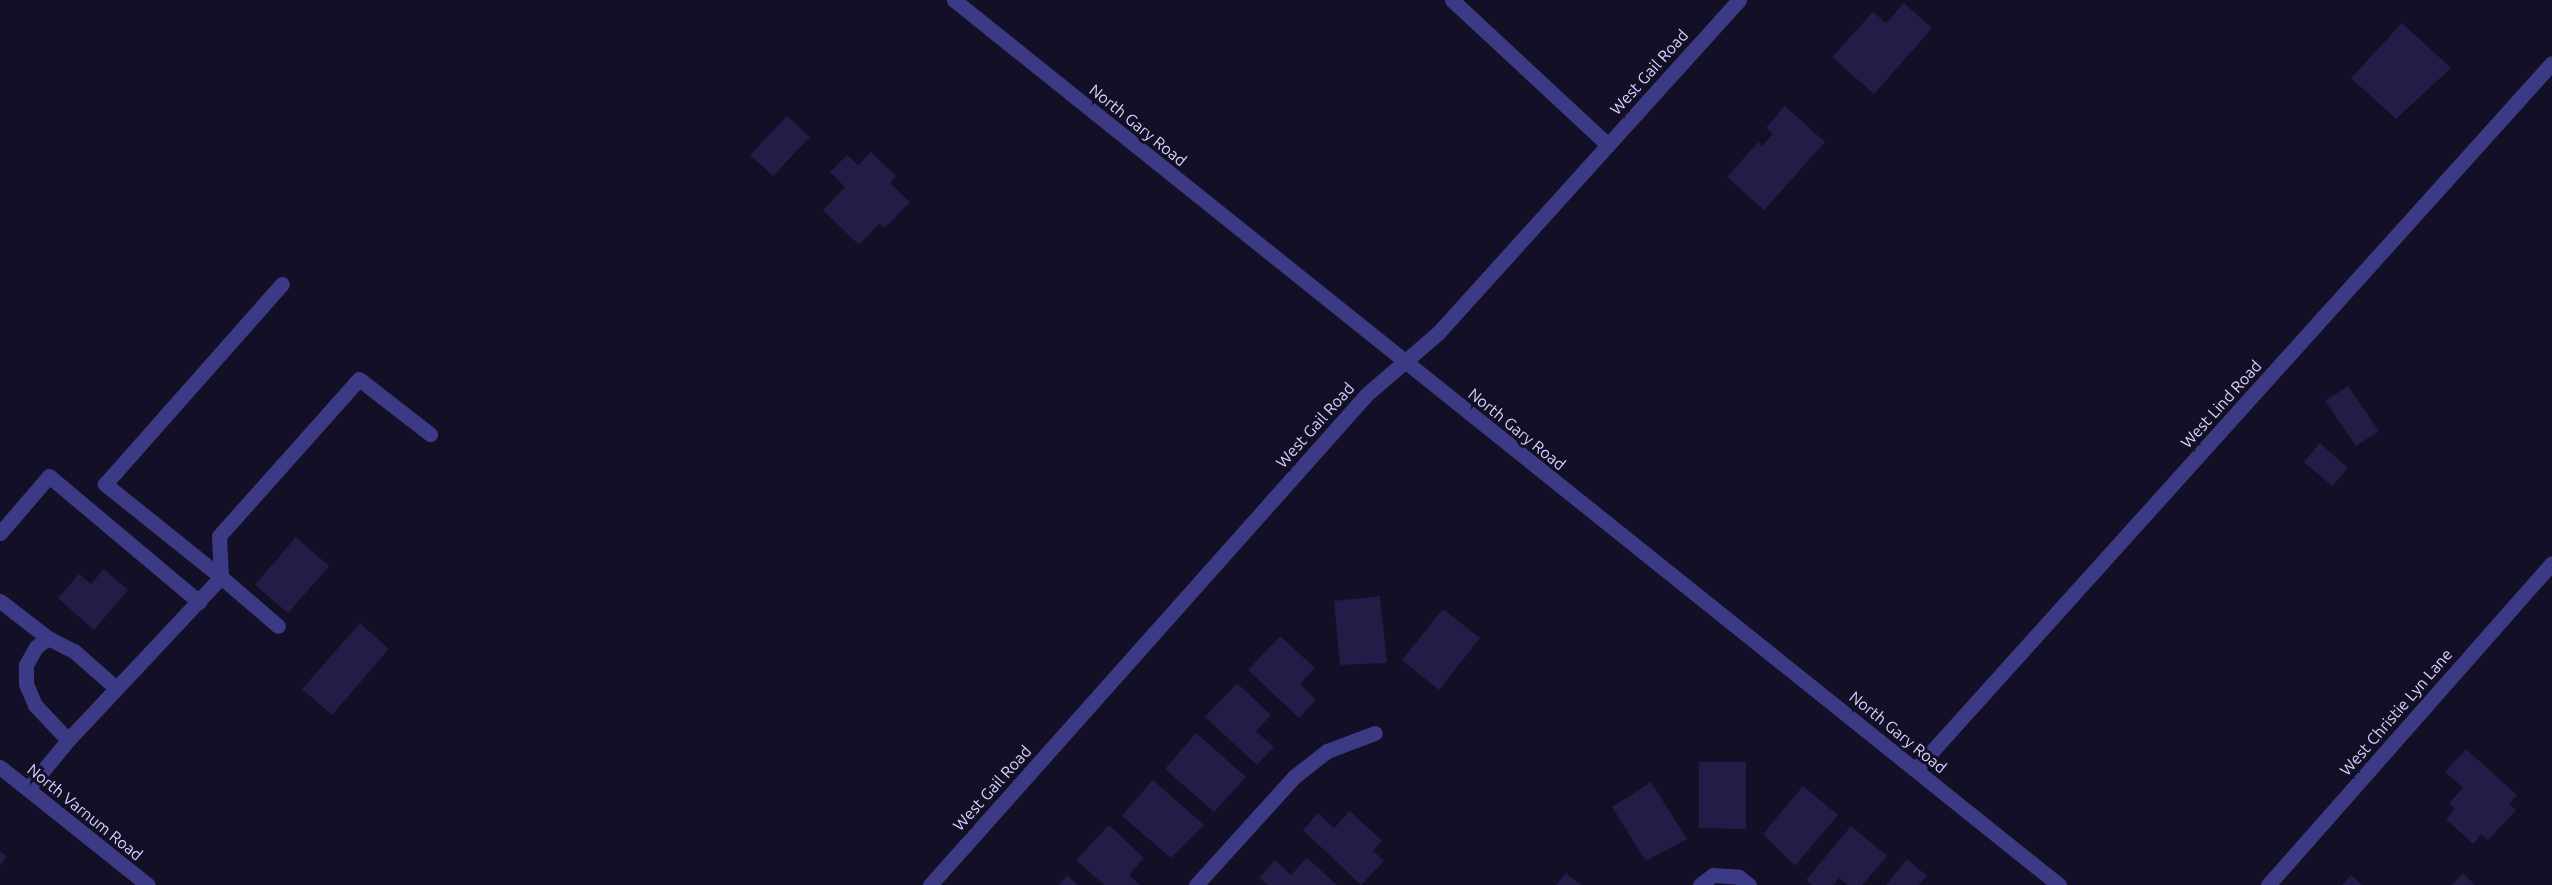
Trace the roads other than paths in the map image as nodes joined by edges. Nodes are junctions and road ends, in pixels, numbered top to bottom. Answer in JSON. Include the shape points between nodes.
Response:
{"nodes":[{"id":1,"x":954,"y":0,"type":"edge"},
{"id":2,"x":1452,"y":0,"type":"edge"},
{"id":3,"x":1739,"y":0,"type":"edge"},
{"id":4,"x":2552,"y":63,"type":"edge"},
{"id":5,"x":1608,"y":145,"type":"junction"},
{"id":6,"x":282,"y":284,"type":"dead end"},
{"id":7,"x":1405,"y":362,"type":"junction"},
{"id":8,"x":430,"y":434,"type":"dead end"},
{"id":9,"x":0,"y":533,"type":"edge"},
{"id":10,"x":2552,"y":563,"type":"edge"},
{"id":11,"x":221,"y":577,"type":"junction"},
{"id":12,"x":0,"y":601,"type":"edge"},
{"id":13,"x":199,"y":602,"type":"junction"},
{"id":14,"x":278,"y":626,"type":"dead end"},
{"id":15,"x":48,"y":638,"type":"junction"},
{"id":16,"x":116,"y":688,"type":"junction"},
{"id":17,"x":1375,"y":733,"type":"dead end"},
{"id":18,"x":68,"y":740,"type":"junction"},
{"id":19,"x":0,"y":767,"type":"edge"},
{"id":20,"x":1916,"y":769,"type":"junction"},
{"id":21,"x":28,"y":789,"type":"junction"},
{"id":22,"x":148,"y":885,"type":"edge"},
{"id":23,"x":930,"y":885,"type":"edge"},
{"id":24,"x":1196,"y":885,"type":"edge"},
{"id":25,"x":1700,"y":885,"type":"edge"},
{"id":26,"x":1749,"y":885,"type":"edge"},
{"id":27,"x":2059,"y":885,"type":"edge"},
{"id":28,"x":2268,"y":885,"type":"edge"}],
"edges":[{"from":1,"to":7,"type":"street","name":"North Gary Road"},
{"from":2,"to":5,"type":"street"},
{"from":3,"to":5,"type":"street","name":"West Gail Road"},
{"from":4,"to":20,"type":"street","name":"West Lind Road"},
{"from":5,"to":7,"type":"street","name":"West Gail Road","via":[[1438,333]]},
{"from":6,"to":11,"type":"street","via":[[105,484]]},
{"from":7,"to":20,"type":"street","name":"North Gary Road"},
{"from":7,"to":23,"type":"street","name":"West Gail Road","via":[[1367,394]]},
{"from":8,"to":11,"type":"street","via":[[359,379],[219,536]]},
{"from":9,"to":13,"type":"street","via":[[49,476]]},
{"from":10,"to":28,"type":"street","name":"West Christie Lyn Lane"},
{"from":11,"to":13,"type":"street"},
{"from":11,"to":14,"type":"street"},
{"from":12,"to":15,"type":"street"},
{"from":13,"to":16,"type":"street"},
{"from":15,"to":16,"type":"street","via":[[74,651]]},
{"from":15,"to":18,"type":"street","via":[[36,647],[26,665],[26,684],[35,705]]},
{"from":16,"to":18,"type":"street"},
{"from":17,"to":24,"type":"street","via":[[1327,751],[1296,776]]},
{"from":18,"to":21,"type":"street"},
{"from":19,"to":21,"type":"street","name":"North Varnum Road"},
{"from":20,"to":27,"type":"street","name":"North Gary Road"},
{"from":21,"to":22,"type":"street","name":"North Varnum Road"},
{"from":25,"to":26,"type":"street","via":[[1713,875],[1739,877]]}]}
